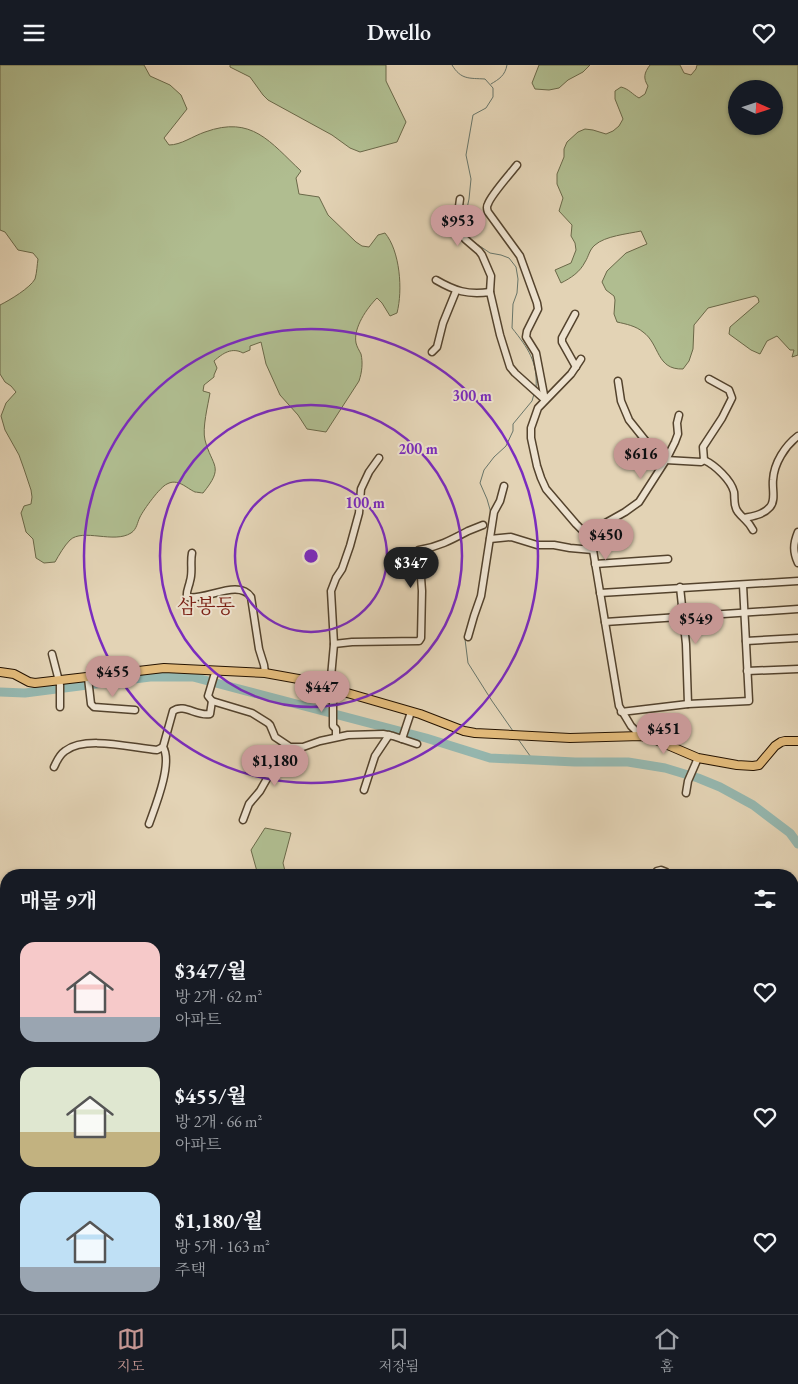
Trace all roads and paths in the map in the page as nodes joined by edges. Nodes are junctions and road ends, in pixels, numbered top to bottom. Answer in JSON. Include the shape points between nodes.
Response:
{"nodes":[{"id":1,"x":517,"y":165,"type":"dead end"},
{"id":2,"x":460,"y":199,"type":"dead end"},
{"id":3,"x":436,"y":280,"type":"dead end"},
{"id":4,"x":456,"y":291,"type":"junction"},
{"id":5,"x":490,"y":292,"type":"junction"},
{"id":6,"x":575,"y":314,"type":"dead end"},
{"id":7,"x":432,"y":352,"type":"dead end"},
{"id":8,"x":581,"y":359,"type":"dead end"},
{"id":9,"x":576,"y":367,"type":"junction"},
{"id":10,"x":709,"y":379,"type":"dead end"},
{"id":11,"x":618,"y":381,"type":"dead end"},
{"id":12,"x":545,"y":400,"type":"junction"},
{"id":13,"x":679,"y":415,"type":"dead end"},
{"id":14,"x":798,"y":436,"type":"edge"},
{"id":15,"x":379,"y":458,"type":"dead end"},
{"id":16,"x":666,"y":460,"type":"junction"},
{"id":17,"x":704,"y":460,"type":"junction"},
{"id":18,"x":504,"y":487,"type":"dead end"},
{"id":19,"x":744,"y":517,"type":"junction"},
{"id":20,"x":483,"y":525,"type":"dead end"},
{"id":21,"x":753,"y":530,"type":"dead end"},
{"id":22,"x":798,"y":532,"type":"edge"},
{"id":23,"x":586,"y":534,"type":"junction"},
{"id":24,"x":490,"y":539,"type":"junction"},
{"id":25,"x":593,"y":550,"type":"junction"},
{"id":26,"x":192,"y":553,"type":"dead end"},
{"id":27,"x":668,"y":559,"type":"dead end"},
{"id":28,"x":798,"y":563,"type":"edge"},
{"id":29,"x":595,"y":564,"type":"junction"},
{"id":30,"x":798,"y":581,"type":"edge"},
{"id":31,"x":743,"y":585,"type":"junction"},
{"id":32,"x":680,"y":587,"type":"junction"},
{"id":33,"x":600,"y":593,"type":"junction"},
{"id":34,"x":798,"y":609,"type":"edge"},
{"id":35,"x":744,"y":612,"type":"junction"},
{"id":36,"x":683,"y":616,"type":"junction"},
{"id":37,"x":605,"y":623,"type":"junction"},
{"id":38,"x":468,"y":637,"type":"dead end"},
{"id":39,"x":798,"y":639,"type":"edge"},
{"id":40,"x":746,"y":641,"type":"junction"},
{"id":41,"x":334,"y":644,"type":"junction"},
{"id":42,"x":52,"y":654,"type":"dead end"},
{"id":43,"x":798,"y":669,"type":"edge"},
{"id":44,"x":747,"y":671,"type":"junction"},
{"id":45,"x":0,"y":672,"type":"edge"},
{"id":46,"x":265,"y":673,"type":"junction"},
{"id":47,"x":216,"y":674,"type":"junction"},
{"id":48,"x":88,"y":679,"type":"junction"},
{"id":49,"x":59,"y":683,"type":"junction"},
{"id":50,"x":332,"y":688,"type":"junction"},
{"id":51,"x":212,"y":701,"type":"junction"},
{"id":52,"x":688,"y":704,"type":"junction"},
{"id":53,"x":60,"y":707,"type":"dead end"},
{"id":54,"x":135,"y":710,"type":"dead end"},
{"id":55,"x":411,"y":712,"type":"junction"},
{"id":56,"x":621,"y":712,"type":"junction"},
{"id":57,"x":389,"y":735,"type":"junction"},
{"id":58,"x":641,"y":736,"type":"junction"},
{"id":59,"x":336,"y":737,"type":"junction"},
{"id":60,"x":402,"y":738,"type":"junction"},
{"id":61,"x":798,"y":741,"type":"edge"},
{"id":62,"x":417,"y":743,"type":"dead end"},
{"id":63,"x":286,"y":745,"type":"junction"},
{"id":64,"x":163,"y":747,"type":"junction"},
{"id":65,"x":698,"y":758,"type":"junction"},
{"id":66,"x":54,"y":767,"type":"dead end"},
{"id":67,"x":364,"y":790,"type":"dead end"},
{"id":68,"x":686,"y":793,"type":"dead end"},
{"id":69,"x":243,"y":820,"type":"dead end"},
{"id":70,"x":149,"y":824,"type":"dead end"}],
"edges":[{"from":1,"to":12,"type":"street","via":[[487,208],[520,256],[537,303],[538,309],[526,337],[536,353]]},
{"from":2,"to":5,"type":"street","via":[[459,227],[465,239],[482,255],[491,276]]},
{"from":3,"to":4,"type":"street"},
{"from":4,"to":5,"type":"street"},
{"from":4,"to":7,"type":"street","via":[[437,347]]},
{"from":5,"to":12,"type":"street","via":[[510,367]]},
{"from":6,"to":9,"type":"street","via":[[562,343]]},
{"from":8,"to":9,"type":"street"},
{"from":9,"to":12,"type":"street"},
{"from":10,"to":17,"type":"street","via":[[729,389],[732,398],[703,447]]},
{"from":11,"to":16,"type":"street","via":[[621,401],[629,420]]},
{"from":12,"to":23,"type":"street","via":[[538,408],[531,428],[537,466],[552,497]]},
{"from":13,"to":16,"type":"street","via":[[678,434]]},
{"from":14,"to":19,"type":"street","via":[[776,466],[772,505],[761,514]]},
{"from":15,"to":41,"type":"street","via":[[362,489],[350,546],[331,591]]},
{"from":16,"to":17,"type":"street"},
{"from":16,"to":23,"type":"street","via":[[639,502]]},
{"from":17,"to":19,"type":"street","via":[[711,463],[731,486],[736,508]]},
{"from":18,"to":24,"type":"street","via":[[494,512]]},
{"from":19,"to":21,"type":"street"},
{"from":20,"to":41,"type":"street","via":[[430,549],[419,550],[422,613],[419,641]]},
{"from":22,"to":28,"type":"street","via":[[794,553]]},
{"from":23,"to":25,"type":"street"},
{"from":24,"to":25,"type":"street","via":[[516,537],[533,545]]},
{"from":24,"to":38,"type":"street","via":[[481,596]]},
{"from":25,"to":29,"type":"street"},
{"from":26,"to":46,"type":"street","via":[[187,597],[235,589],[248,593]]},
{"from":27,"to":29,"type":"street"},
{"from":29,"to":33,"type":"street"},
{"from":30,"to":31,"type":"street"},
{"from":31,"to":32,"type":"street"},
{"from":31,"to":35,"type":"street"},
{"from":32,"to":33,"type":"street"},
{"from":32,"to":36,"type":"street"},
{"from":33,"to":37,"type":"street"},
{"from":34,"to":35,"type":"street"},
{"from":35,"to":36,"type":"street"},
{"from":35,"to":40,"type":"street"},
{"from":36,"to":37,"type":"street"},
{"from":36,"to":52,"type":"street"},
{"from":37,"to":56,"type":"street"},
{"from":39,"to":40,"type":"street"},
{"from":40,"to":44,"type":"street"},
{"from":41,"to":50,"type":"street"},
{"from":42,"to":49,"type":"street"},
{"from":43,"to":44,"type":"street"},
{"from":44,"to":52,"type":"street","via":[[749,701]]},
{"from":45,"to":49,"type":"main road","via":[[14,674],[29,682]]},
{"from":46,"to":47,"type":"main road"},
{"from":46,"to":50,"type":"main road"},
{"from":47,"to":48,"type":"main road","via":[[164,668]]},
{"from":47,"to":51,"type":"street","via":[[208,696]]},
{"from":48,"to":49,"type":"main road"},
{"from":48,"to":54,"type":"street","via":[[94,707]]},
{"from":49,"to":53,"type":"street"},
{"from":50,"to":55,"type":"main road"},
{"from":50,"to":59,"type":"street"},
{"from":51,"to":63,"type":"street","via":[[257,716],[270,725],[275,737]]},
{"from":51,"to":64,"type":"street","via":[[207,715],[181,708],[173,711]]},
{"from":52,"to":56,"type":"street"},
{"from":55,"to":58,"type":"main road","via":[[475,733],[570,738]]},
{"from":55,"to":60,"type":"street"},
{"from":56,"to":58,"type":"street"},
{"from":57,"to":59,"type":"street"},
{"from":57,"to":60,"type":"street"},
{"from":57,"to":67,"type":"street","via":[[375,756]]},
{"from":58,"to":65,"type":"main road","via":[[656,739]]},
{"from":59,"to":63,"type":"street","via":[[303,747]]},
{"from":60,"to":62,"type":"street"},
{"from":61,"to":65,"type":"main road","via":[[780,742],[759,765],[737,765]]},
{"from":63,"to":69,"type":"street","via":[[249,804]]},
{"from":64,"to":66,"type":"street","via":[[156,750],[87,743],[65,751]]},
{"from":64,"to":70,"type":"street","via":[[166,767]]},
{"from":65,"to":68,"type":"street"}]}
